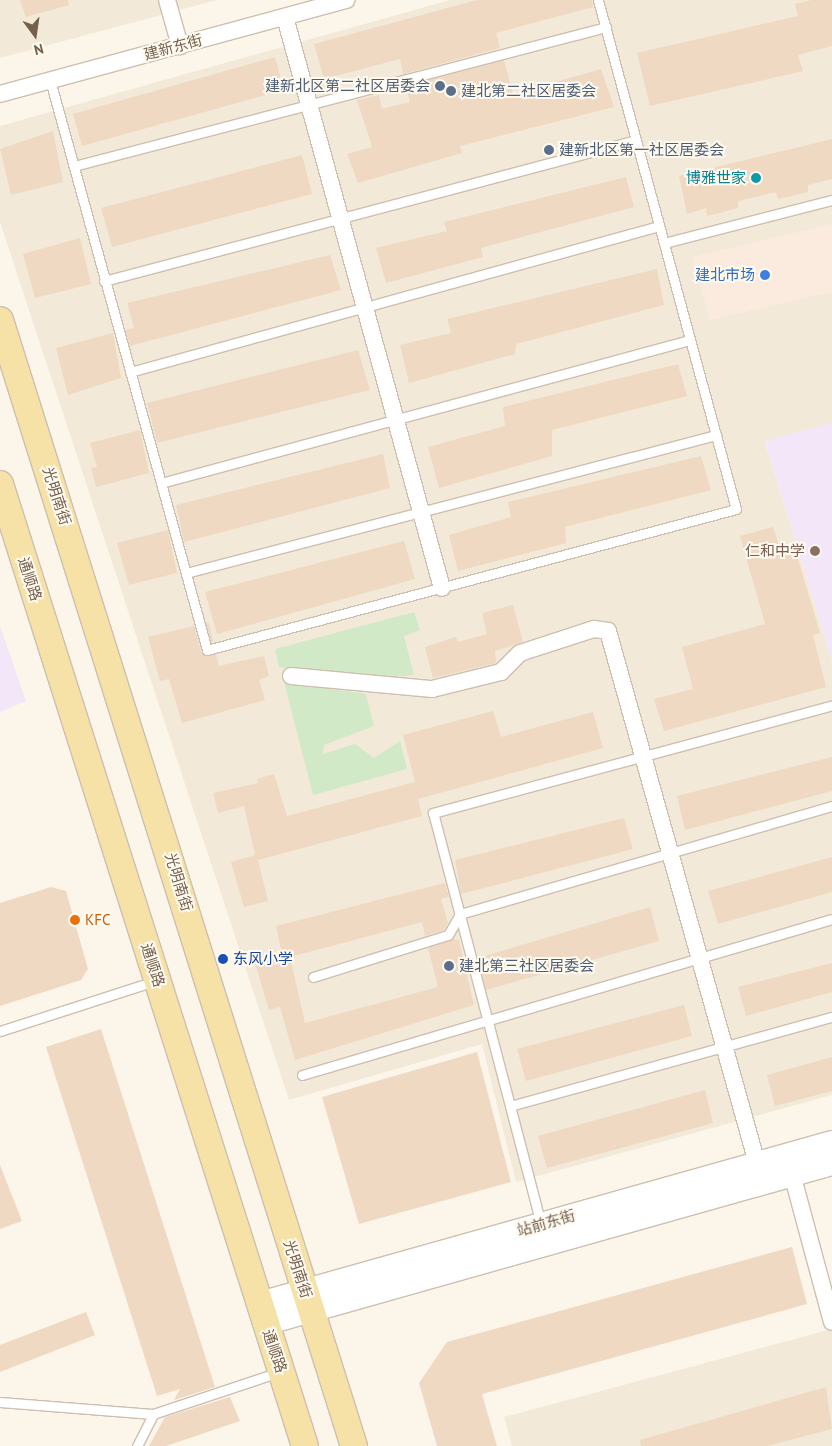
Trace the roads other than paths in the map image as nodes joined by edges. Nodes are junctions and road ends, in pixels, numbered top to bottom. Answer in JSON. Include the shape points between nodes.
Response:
{"nodes":[{"id":1,"x":167,"y":0,"type":"edge"},
{"id":2,"x":346,"y":0,"type":"edge"},
{"id":3,"x":598,"y":0,"type":"edge"},
{"id":4,"x":285,"y":17,"type":"junction"},
{"id":5,"x":606,"y":27,"type":"junction"},
{"id":6,"x":180,"y":46,"type":"junction"},
{"id":7,"x":50,"y":80,"type":"junction"},
{"id":8,"x":0,"y":94,"type":"edge"},
{"id":9,"x":309,"y":102,"type":"junction"},
{"id":10,"x":636,"y":140,"type":"junction"},
{"id":11,"x":74,"y":166,"type":"junction"},
{"id":12,"x":832,"y":200,"type":"edge"},
{"id":13,"x":340,"y":219,"type":"junction"},
{"id":14,"x":659,"y":226,"type":"junction"},
{"id":15,"x":664,"y":243,"type":"junction"},
{"id":16,"x":104,"y":281,"type":"junction"},
{"id":17,"x":365,"y":307,"type":"junction"},
{"id":18,"x":0,"y":320,"type":"edge"},
{"id":19,"x":690,"y":340,"type":"junction"},
{"id":20,"x":130,"y":372,"type":"junction"},
{"id":21,"x":398,"y":420,"type":"junction"},
{"id":22,"x":716,"y":434,"type":"junction"},
{"id":23,"x":161,"y":483,"type":"junction"},
{"id":24,"x":0,"y":484,"type":"edge"},
{"id":25,"x":422,"y":512,"type":"junction"},
{"id":26,"x":186,"y":573,"type":"junction"},
{"id":27,"x":442,"y":588,"type":"junction"},
{"id":28,"x":291,"y":676,"type":"dead end"},
{"id":29,"x":832,"y":705,"type":"edge"},
{"id":30,"x":643,"y":756,"type":"junction"},
{"id":31,"x":832,"y":806,"type":"edge"},
{"id":32,"x":670,"y":853,"type":"junction"},
{"id":33,"x":460,"y":914,"type":"junction"},
{"id":34,"x":832,"y":918,"type":"edge"},
{"id":35,"x":699,"y":958,"type":"junction"},
{"id":36,"x":313,"y":977,"type":"dead end"},
{"id":37,"x":158,"y":980,"type":"junction"},
{"id":38,"x":832,"y":1017,"type":"edge"},
{"id":39,"x":487,"y":1020,"type":"junction"},
{"id":40,"x":0,"y":1031,"type":"edge"},
{"id":41,"x":724,"y":1047,"type":"junction"},
{"id":42,"x":302,"y":1075,"type":"dead end"},
{"id":43,"x":510,"y":1106,"type":"junction"},
{"id":44,"x":832,"y":1143,"type":"edge"},
{"id":45,"x":832,"y":1163,"type":"edge"},
{"id":46,"x":760,"y":1173,"type":"junction"},
{"id":47,"x":792,"y":1174,"type":"junction"},
{"id":48,"x":543,"y":1234,"type":"junction"},
{"id":49,"x":308,"y":1300,"type":"junction"},
{"id":50,"x":262,"y":1313,"type":"junction"},
{"id":51,"x":832,"y":1322,"type":"edge"},
{"id":52,"x":282,"y":1372,"type":"junction"},
{"id":53,"x":0,"y":1404,"type":"edge"},
{"id":54,"x":153,"y":1414,"type":"junction"},
{"id":55,"x":137,"y":1446,"type":"edge"},
{"id":56,"x":305,"y":1446,"type":"edge"},
{"id":57,"x":354,"y":1446,"type":"edge"}],
"edges":[{"from":1,"to":6,"type":"street"},
{"from":2,"to":4,"type":"street","name":"建新东街"},
{"from":3,"to":5,"type":"lane"},
{"from":4,"to":6,"type":"street","name":"建新东街"},
{"from":4,"to":9,"type":"street"},
{"from":5,"to":9,"type":"lane"},
{"from":5,"to":10,"type":"lane"},
{"from":6,"to":7,"type":"street","name":"建新东街"},
{"from":7,"to":8,"type":"street","name":"建新东街"},
{"from":7,"to":11,"type":"lane"},
{"from":9,"to":11,"type":"lane"},
{"from":9,"to":13,"type":"street"},
{"from":10,"to":13,"type":"lane"},
{"from":10,"to":14,"type":"lane"},
{"from":11,"to":16,"type":"lane"},
{"from":12,"to":15,"type":"lane"},
{"from":13,"to":16,"type":"lane"},
{"from":13,"to":17,"type":"street"},
{"from":14,"to":15,"type":"lane"},
{"from":14,"to":17,"type":"lane"},
{"from":15,"to":19,"type":"lane"},
{"from":16,"to":20,"type":"lane"},
{"from":17,"to":20,"type":"lane"},
{"from":17,"to":21,"type":"street"},
{"from":18,"to":49,"type":"main road","name":"光明南街"},
{"from":19,"to":21,"type":"lane"},
{"from":19,"to":22,"type":"lane"},
{"from":20,"to":23,"type":"lane"},
{"from":21,"to":23,"type":"lane"},
{"from":21,"to":25,"type":"street"},
{"from":22,"to":25,"type":"lane"},
{"from":22,"to":27,"type":"lane","via":[[736,509]]},
{"from":23,"to":26,"type":"lane"},
{"from":24,"to":37,"type":"main road","name":"通顺路"},
{"from":25,"to":26,"type":"lane"},
{"from":25,"to":27,"type":"street"},
{"from":26,"to":27,"type":"lane","via":[[207,650]]},
{"from":28,"to":30,"type":"street","via":[[432,690],[501,672],[520,652],[594,629],[608,631]]},
{"from":29,"to":30,"type":"lane"},
{"from":30,"to":32,"type":"street"},
{"from":30,"to":33,"type":"lane","via":[[433,813]]},
{"from":31,"to":32,"type":"lane"},
{"from":32,"to":33,"type":"lane"},
{"from":32,"to":35,"type":"street"},
{"from":33,"to":36,"type":"lane","via":[[448,935]]},
{"from":33,"to":39,"type":"lane"},
{"from":34,"to":35,"type":"lane"},
{"from":35,"to":39,"type":"lane"},
{"from":35,"to":41,"type":"street"},
{"from":37,"to":40,"type":"lane"},
{"from":37,"to":50,"type":"main road","name":"通顺路"},
{"from":38,"to":41,"type":"lane"},
{"from":39,"to":42,"type":"lane"},
{"from":39,"to":43,"type":"lane"},
{"from":41,"to":43,"type":"lane"},
{"from":41,"to":46,"type":"street"},
{"from":43,"to":48,"type":"lane"},
{"from":44,"to":46,"type":"street","name":"站前东街"},
{"from":45,"to":47,"type":"street","name":"站前东街"},
{"from":46,"to":47,"type":"street","name":"站前东街"},
{"from":46,"to":48,"type":"street","name":"站前东街"},
{"from":47,"to":51,"type":"street"},
{"from":48,"to":49,"type":"street","name":"站前东街"},
{"from":49,"to":50,"type":"street","name":"站前东街"},
{"from":49,"to":57,"type":"main road","name":"光明南街"},
{"from":50,"to":52,"type":"main road","name":"通顺路"},
{"from":52,"to":54,"type":"lane"},
{"from":52,"to":56,"type":"main road","name":"通顺路"},
{"from":53,"to":54,"type":"lane"},
{"from":54,"to":55,"type":"lane"}]}
